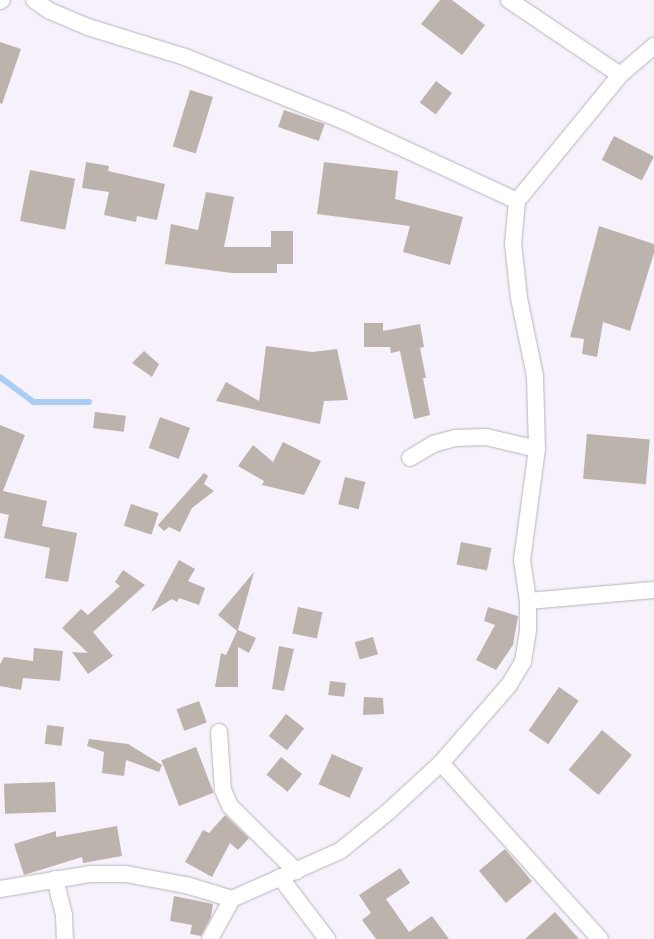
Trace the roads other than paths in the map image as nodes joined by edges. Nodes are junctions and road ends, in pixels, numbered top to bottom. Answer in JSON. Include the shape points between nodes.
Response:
{"nodes":[{"id":1,"x":34,"y":0,"type":"edge"},
{"id":2,"x":508,"y":0,"type":"edge"},
{"id":3,"x":526,"y":5,"type":"edge"},
{"id":4,"x":654,"y":46,"type":"edge"},
{"id":5,"x":620,"y":75,"type":"junction"},
{"id":6,"x":517,"y":201,"type":"junction"},
{"id":7,"x":536,"y":449,"type":"junction"},
{"id":8,"x":410,"y":458,"type":"dead end"},
{"id":9,"x":654,"y":590,"type":"edge"},
{"id":10,"x":528,"y":602,"type":"junction"},
{"id":11,"x":219,"y":732,"type":"dead end"},
{"id":12,"x":441,"y":763,"type":"junction"},
{"id":13,"x":296,"y":871,"type":"junction"},
{"id":14,"x":280,"y":877,"type":"junction"},
{"id":15,"x":55,"y":879,"type":"junction"},
{"id":16,"x":0,"y":890,"type":"edge"},
{"id":17,"x":232,"y":899,"type":"junction"},
{"id":18,"x":65,"y":939,"type":"edge"},
{"id":19,"x":210,"y":939,"type":"edge"},
{"id":20,"x":327,"y":939,"type":"edge"},
{"id":21,"x":600,"y":939,"type":"edge"}],
"edges":[{"from":1,"to":6,"type":"street","via":[[50,11],[88,26],[185,57],[342,120]]},
{"from":2,"to":3,"type":"street"},
{"from":3,"to":5,"type":"street"},
{"from":4,"to":5,"type":"street"},
{"from":5,"to":6,"type":"street"},
{"from":6,"to":7,"type":"street","via":[[512,244],[519,298],[536,376]]},
{"from":7,"to":8,"type":"street","via":[[486,437],[456,438],[433,444]]},
{"from":7,"to":10,"type":"street","via":[[522,560]]},
{"from":9,"to":10,"type":"street"},
{"from":10,"to":12,"type":"street","via":[[523,662],[509,685]]},
{"from":11,"to":13,"type":"street","via":[[223,790],[230,806]]},
{"from":12,"to":13,"type":"street","via":[[340,851]]},
{"from":12,"to":21,"type":"street"},
{"from":13,"to":14,"type":"street"},
{"from":14,"to":17,"type":"street"},
{"from":14,"to":20,"type":"street"},
{"from":15,"to":16,"type":"street"},
{"from":15,"to":17,"type":"street","via":[[90,874],[126,874]]},
{"from":15,"to":18,"type":"street","via":[[64,915]]},
{"from":17,"to":19,"type":"street"}]}
